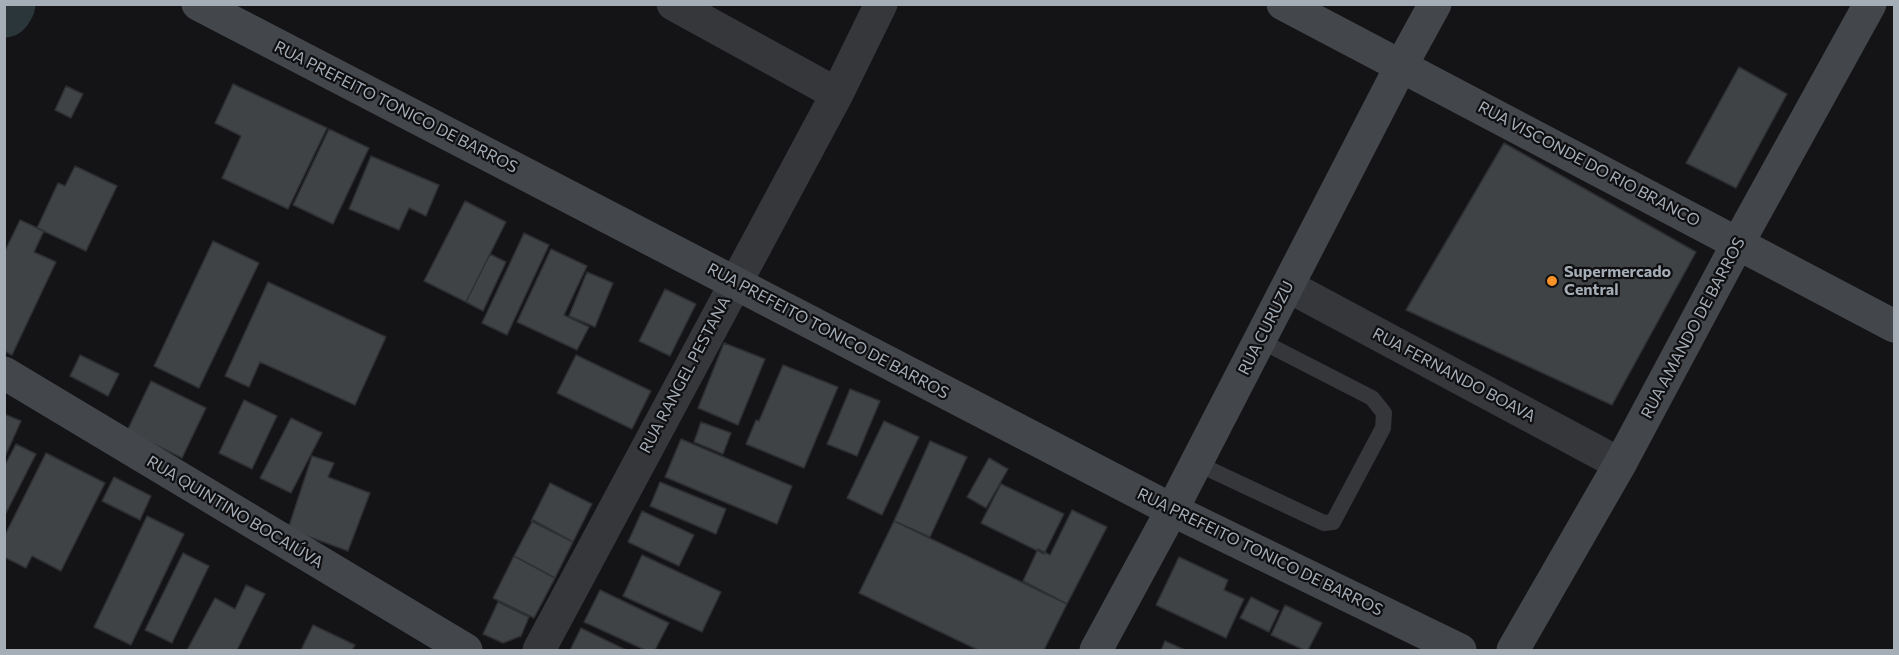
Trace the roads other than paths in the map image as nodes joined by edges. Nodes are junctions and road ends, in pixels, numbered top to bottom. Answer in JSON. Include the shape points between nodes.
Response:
{"nodes":[{"id":1,"x":198,"y":4,"type":"edge"},
{"id":2,"x":673,"y":4,"type":"edge"},
{"id":3,"x":881,"y":4,"type":"edge"},
{"id":4,"x":1283,"y":4,"type":"edge"},
{"id":5,"x":1435,"y":4,"type":"edge"},
{"id":6,"x":1870,"y":4,"type":"edge"},
{"id":7,"x":1401,"y":66,"type":"junction"},
{"id":8,"x":837,"y":94,"type":"junction"},
{"id":9,"x":1738,"y":243,"type":"junction"},
{"id":10,"x":735,"y":282,"type":"junction"},
{"id":11,"x":1288,"y":286,"type":"junction"},
{"id":12,"x":1894,"y":326,"type":"edge"},
{"id":13,"x":1259,"y":340,"type":"junction"},
{"id":14,"x":4,"y":373,"type":"edge"},
{"id":15,"x":1196,"y":463,"type":"junction"},
{"id":16,"x":1620,"y":464,"type":"junction"},
{"id":17,"x":1172,"y":510,"type":"junction"},
{"id":18,"x":466,"y":651,"type":"edge"},
{"id":19,"x":539,"y":651,"type":"edge"},
{"id":20,"x":1096,"y":651,"type":"edge"},
{"id":21,"x":1460,"y":651,"type":"edge"},
{"id":22,"x":1513,"y":651,"type":"edge"}],
"edges":[{"from":1,"to":10,"type":"street","name":"RUA PREFEITO TONICO DE BARROS"},
{"from":2,"to":8,"type":"street"},
{"from":3,"to":8,"type":"street","name":"RUA RANGEL PESTANA"},
{"from":4,"to":7,"type":"street","name":"RUA VISCONDE DO RIO BRANCO"},
{"from":5,"to":7,"type":"street","name":"RUA CURUZU"},
{"from":6,"to":9,"type":"street","name":"RUA AMANDO DE BARROS"},
{"from":7,"to":9,"type":"street","name":"RUA VISCONDE DO RIO BRANCO"},
{"from":7,"to":11,"type":"street","name":"RUA CURUZU"},
{"from":8,"to":10,"type":"street","name":"RUA RANGEL PESTANA"},
{"from":9,"to":12,"type":"street","name":"RUA VISCONDE DO RIO BRANCO"},
{"from":9,"to":16,"type":"street","name":"RUA AMANDO DE BARROS"},
{"from":10,"to":17,"type":"street","name":"RUA PREFEITO TONICO DE BARROS"},
{"from":10,"to":19,"type":"street","name":"RUA RANGEL PESTANA"},
{"from":11,"to":13,"type":"street","name":"RUA CURUZU"},
{"from":11,"to":16,"type":"street","name":"RUA FERNANDO BOAVA"},
{"from":13,"to":15,"type":"street","name":"RUA CURUZU"},
{"from":13,"to":15,"type":"lane","via":[[1372,398],[1384,413],[1383,428],[1329,524]]},
{"from":14,"to":18,"type":"street","name":"RUA QUINTINO BOCAIÚVA"},
{"from":15,"to":17,"type":"street","name":"RUA CURUZU"},
{"from":16,"to":22,"type":"street","name":"RUA AMANDO DE BARROS"},
{"from":17,"to":20,"type":"street","name":"RUA CURUZU"},
{"from":17,"to":21,"type":"street","name":"RUA PREFEITO TONICO DE BARROS"}]}
